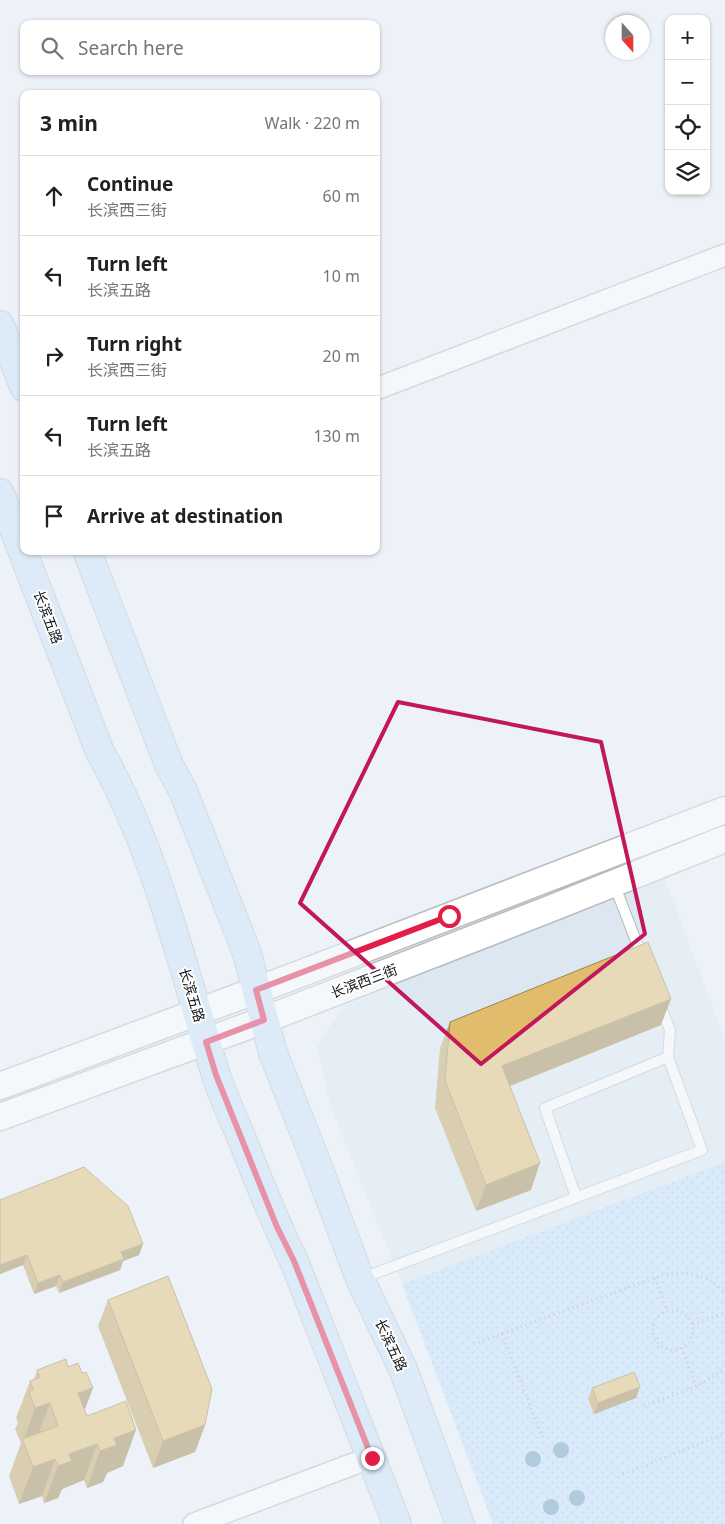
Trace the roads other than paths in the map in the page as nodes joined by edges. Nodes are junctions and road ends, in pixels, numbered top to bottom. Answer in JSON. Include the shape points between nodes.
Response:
{"nodes":[{"id":1,"x":725,"y":255,"type":"edge"},
{"id":2,"x":0,"y":325,"type":"edge"},
{"id":3,"x":20,"y":377,"type":"edge"},
{"id":4,"x":380,"y":387,"type":"edge"},
{"id":5,"x":0,"y":493,"type":"edge"},
{"id":6,"x":7,"y":530,"type":"edge"},
{"id":7,"x":89,"y":555,"type":"edge"},
{"id":8,"x":725,"y":810,"type":"edge"},
{"id":9,"x":725,"y":839,"type":"edge"},
{"id":10,"x":614,"y":883,"type":"junction"},
{"id":11,"x":645,"y":966,"type":"edge"},
{"id":12,"x":256,"y":990,"type":"junction"},
{"id":13,"x":656,"y":994,"type":"edge"},
{"id":14,"x":198,"y":1012,"type":"junction"},
{"id":15,"x":264,"y":1020,"type":"junction"},
{"id":16,"x":206,"y":1042,"type":"junction"},
{"id":17,"x":668,"y":1057,"type":"junction"},
{"id":18,"x":0,"y":1086,"type":"edge"},
{"id":19,"x":0,"y":1117,"type":"edge"},
{"id":20,"x":576,"y":1197,"type":"junction"},
{"id":21,"x":360,"y":1278,"type":"junction"},
{"id":22,"x":372,"y":1458,"type":"junction"},
{"id":23,"x":194,"y":1524,"type":"edge"},
{"id":24,"x":397,"y":1524,"type":"edge"},
{"id":25,"x":460,"y":1524,"type":"edge"}],
"edges":[{"from":1,"to":4,"type":"street"},
{"from":2,"to":3,"type":"main road"},
{"from":5,"to":6,"type":"main road","name":"长滨五路"},
{"from":6,"to":14,"type":"main road","name":"长滨五路","via":[[100,752],[119,785],[153,872]]},
{"from":7,"to":12,"type":"main road","name":"长滨五路","via":[[169,765],[183,791],[247,953]]},
{"from":8,"to":12,"type":"street"},
{"from":9,"to":10,"type":"street","name":"长滨西三街"},
{"from":10,"to":11,"type":"lane"},
{"from":10,"to":15,"type":"street","name":"长滨西三街"},
{"from":12,"to":14,"type":"street"},
{"from":12,"to":15,"type":"main road","name":"长滨五路"},
{"from":13,"to":17,"type":"lane","via":[[670,1030]]},
{"from":14,"to":16,"type":"main road","name":"长滨五路"},
{"from":14,"to":18,"type":"street"},
{"from":15,"to":16,"type":"street","name":"长滨西三街"},
{"from":15,"to":21,"type":"main road","name":"长滨五路","via":[[273,1053]]},
{"from":16,"to":19,"type":"street","name":"长滨西三街"},
{"from":16,"to":22,"type":"main road","name":"长滨五路","via":[[216,1075]]},
{"from":17,"to":20,"type":"lane","via":[[545,1108]]},
{"from":17,"to":20,"type":"lane","via":[[702,1150]]},
{"from":20,"to":21,"type":"lane"},
{"from":21,"to":25,"type":"main road","name":"长滨五路","via":[[403,1370]]},
{"from":22,"to":23,"type":"street"},
{"from":22,"to":24,"type":"main road","name":"长滨五路"}]}
